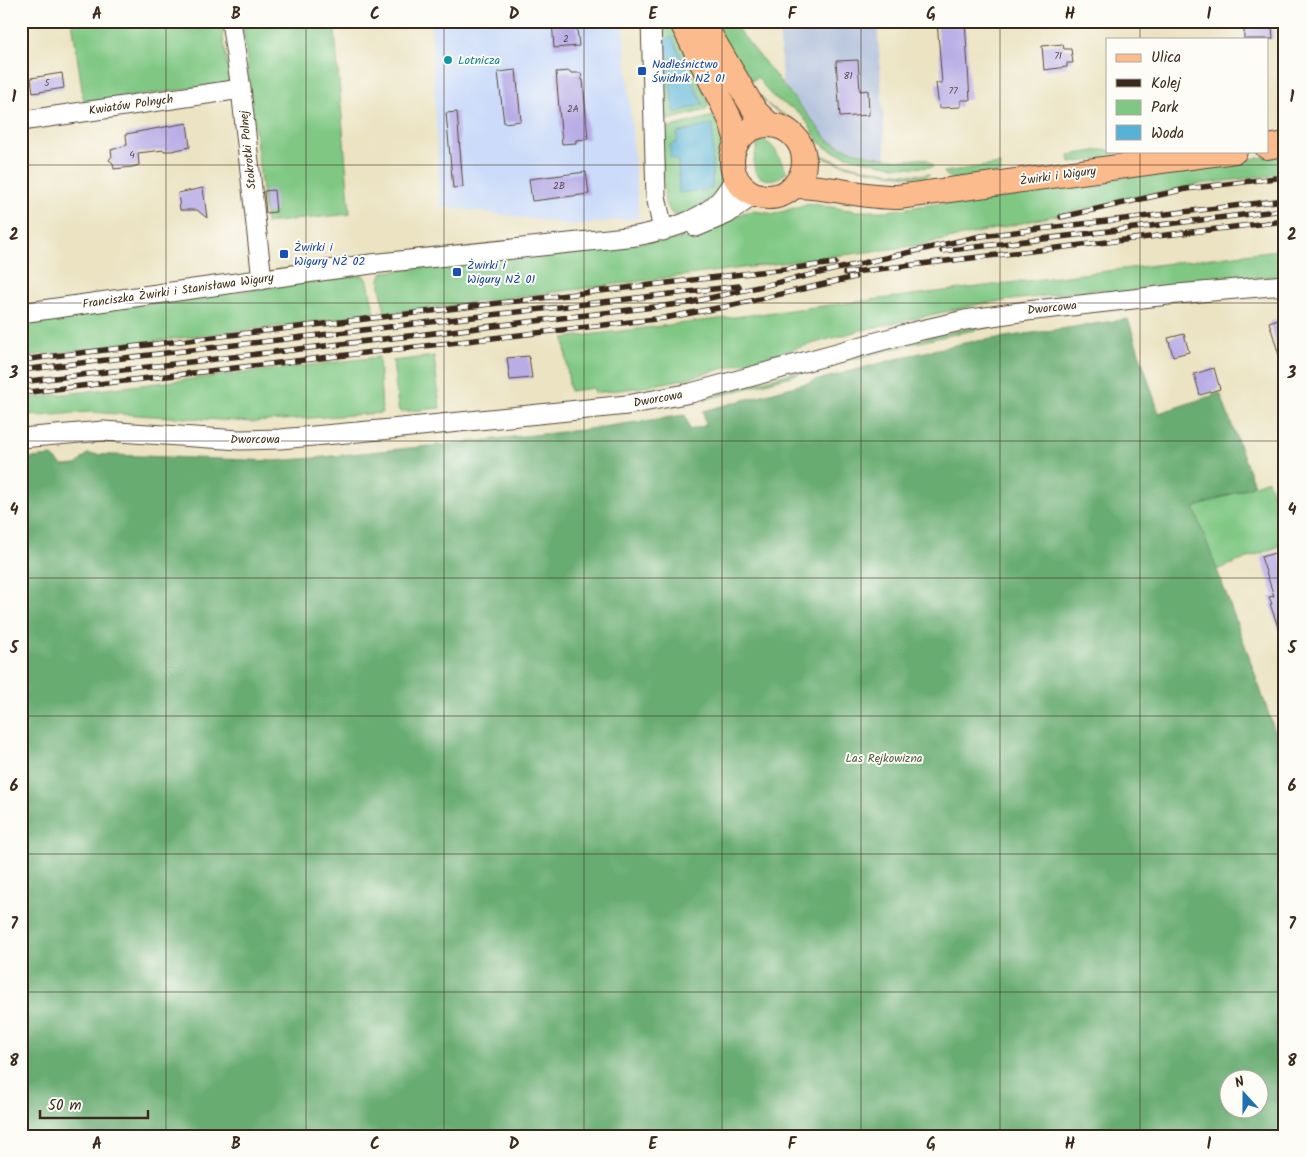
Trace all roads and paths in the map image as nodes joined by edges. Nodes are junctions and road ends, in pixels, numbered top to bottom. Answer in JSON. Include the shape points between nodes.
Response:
{"nodes":[{"id":1,"x":232,"y":21,"type":"edge"},
{"id":2,"x":651,"y":21,"type":"edge"},
{"id":3,"x":681,"y":21,"type":"edge"},
{"id":4,"x":702,"y":21,"type":"edge"},
{"id":5,"x":241,"y":89,"type":"junction"},
{"id":6,"x":21,"y":121,"type":"edge"},
{"id":7,"x":769,"y":124,"type":"junction"},
{"id":8,"x":737,"y":141,"type":"junction"},
{"id":9,"x":1285,"y":144,"type":"edge"},
{"id":10,"x":1268,"y":147,"type":"edge"},
{"id":11,"x":1228,"y":152,"type":"edge"},
{"id":12,"x":804,"y":162,"type":"junction"},
{"id":13,"x":736,"y":178,"type":"junction"},
{"id":14,"x":794,"y":186,"type":"junction"},
{"id":15,"x":940,"y":190,"type":"junction"},
{"id":16,"x":755,"y":194,"type":"junction"},
{"id":17,"x":663,"y":231,"type":"junction"},
{"id":18,"x":262,"y":280,"type":"junction"},
{"id":19,"x":1285,"y":285,"type":"edge"},
{"id":20,"x":21,"y":313,"type":"edge"},
{"id":21,"x":21,"y":438,"type":"edge"}],
"edges":[{"from":1,"to":5,"type":"street","name":"Stokrotki Polnej"},
{"from":2,"to":17,"type":"street","via":[[656,196]]},
{"from":3,"to":8,"type":"main road","via":[[731,121]]},
{"from":4,"to":7,"type":"main road","via":[[755,111]]},
{"from":5,"to":6,"type":"street","name":"Kwiatów Polnych"},
{"from":5,"to":18,"type":"street","name":"Stokrotki Polnej"},
{"from":7,"to":8,"type":"main road","via":[[749,130]]},
{"from":7,"to":12,"type":"main road","via":[[794,136],[802,148]]},
{"from":8,"to":13,"type":"main road","via":[[732,159]]},
{"from":9,"to":10,"type":"main road"},
{"from":11,"to":15,"type":"main road","name":"Żwirki i Wigury"},
{"from":12,"to":14,"type":"main road","via":[[802,175]]},
{"from":12,"to":15,"type":"main road","name":"Żwirki i Wigury","via":[[844,177]]},
{"from":13,"to":16,"type":"main road"},
{"from":13,"to":17,"type":"street","via":[[707,211]]},
{"from":14,"to":15,"type":"main road","name":"Żwirki i Wigury","via":[[886,198]]},
{"from":14,"to":16,"type":"main road","via":[[776,196]]},
{"from":16,"to":17,"type":"street","via":[[706,224]]},
{"from":17,"to":18,"type":"street","name":"Franciszka Żwirki i Stanisława Wigury","via":[[380,263]]},
{"from":18,"to":20,"type":"street","name":"Franciszka Żwirki i Stanisława Wigury"},
{"from":19,"to":21,"type":"street","name":"Dworcowa","via":[[1177,294],[966,320],[692,393],[599,408],[280,439],[240,440],[103,431]]}]}
